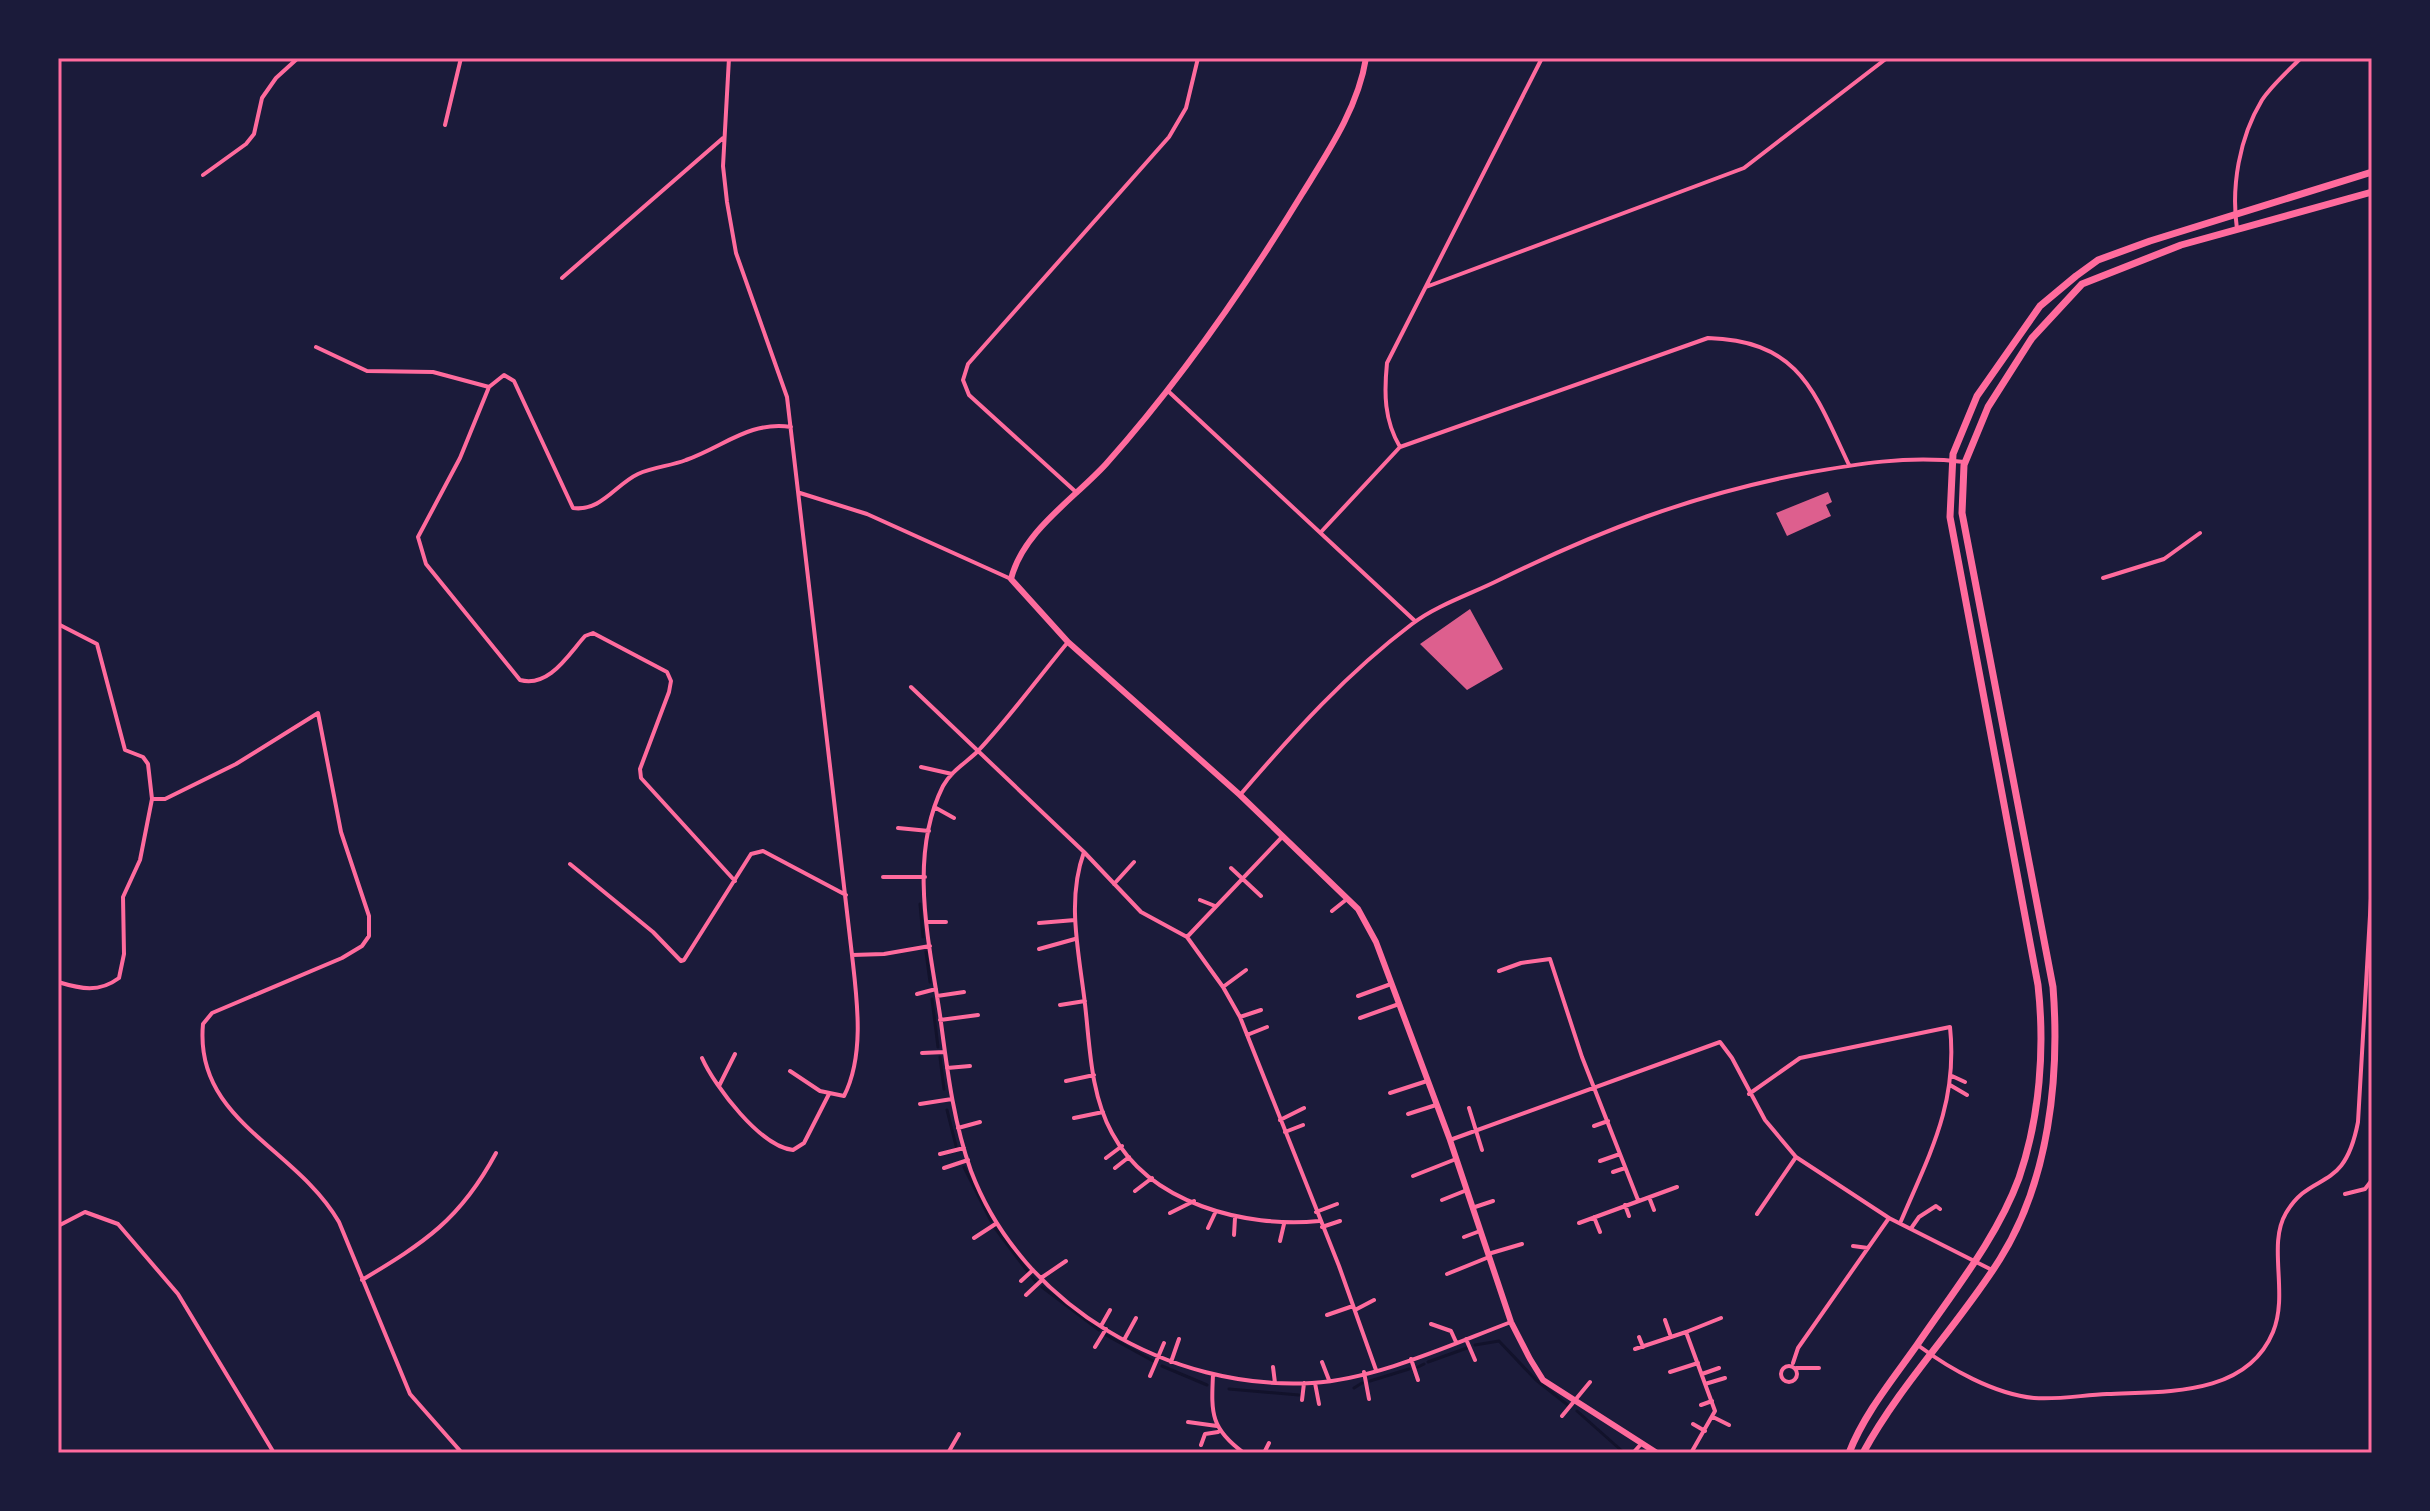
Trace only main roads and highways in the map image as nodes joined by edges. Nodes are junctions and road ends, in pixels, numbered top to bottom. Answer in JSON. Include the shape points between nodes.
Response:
{"nodes":[{"id":1,"x":1366,"y":58,"type":"edge"},
{"id":2,"x":2372,"y":172,"type":"edge"},
{"id":3,"x":2370,"y":194,"type":"edge"},
{"id":4,"x":1657,"y":1453,"type":"edge"},
{"id":5,"x":1849,"y":1453,"type":"edge"},
{"id":6,"x":1863,"y":1453,"type":"edge"}],
"edges":[{"from":1,"to":4,"type":"main road","via":[[1349,113],[1246,283],[1168,391],[1021,551],[1011,579],[1068,642],[1349,898],[1376,942],[1511,1322],[1543,1380]]},
{"from":2,"to":5,"type":"highway","via":[[2098,260],[2040,306],[1977,396],[1952,461],[1950,517],[2031,939],[2042,1022],[2037,1092],[2022,1168],[2006,1207]]},
{"from":3,"to":6,"type":"highway","via":[[2237,229],[2125,264],[2082,284],[2048,318],[1978,428],[1965,462],[1962,513],[2046,949],[2055,1024],[2052,1092],[2040,1158],[2018,1223],[1992,1270]]}]}
